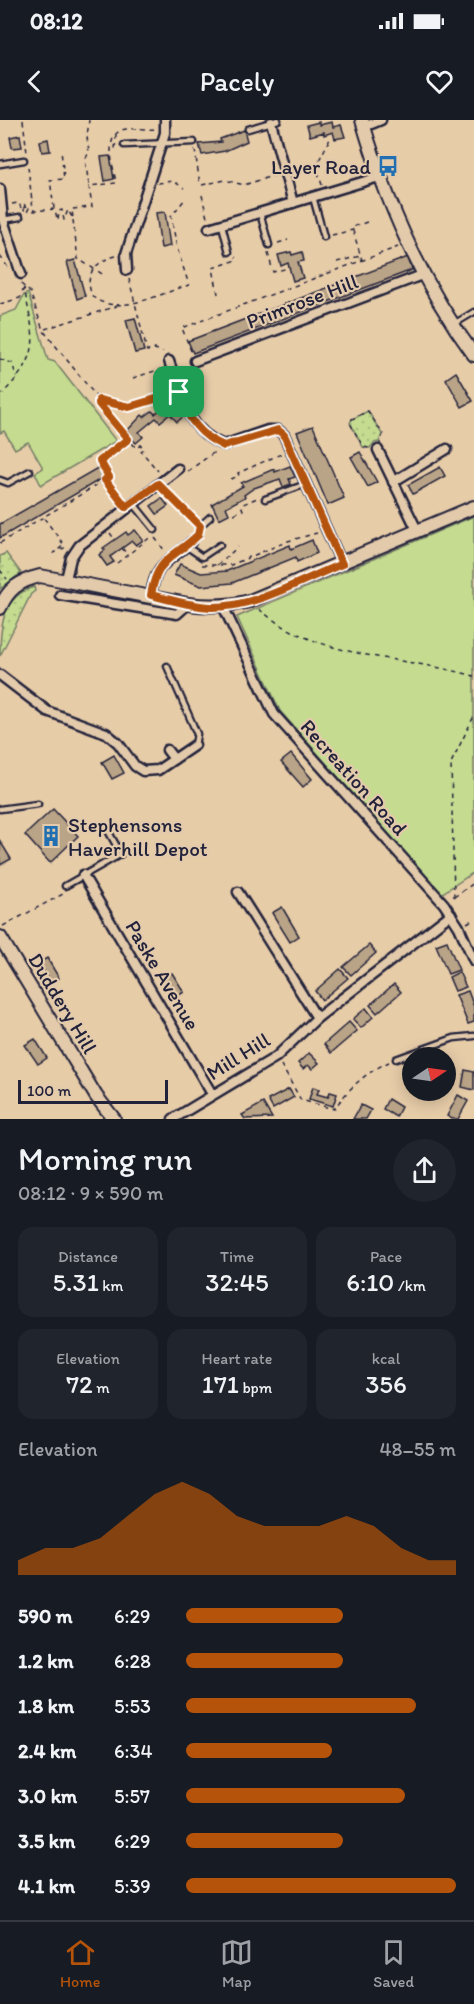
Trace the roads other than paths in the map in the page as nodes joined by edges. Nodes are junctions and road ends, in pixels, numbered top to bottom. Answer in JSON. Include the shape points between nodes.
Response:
{"nodes":[{"id":1,"x":381,"y":120,"type":"edge"},
{"id":2,"x":274,"y":121,"type":"edge"},
{"id":3,"x":166,"y":124,"type":"edge"},
{"id":4,"x":363,"y":124,"type":"edge"},
{"id":5,"x":248,"y":129,"type":"dead end"},
{"id":6,"x":194,"y":142,"type":"road end"},
{"id":7,"x":162,"y":143,"type":"junction"},
{"id":8,"x":124,"y":146,"type":"dead end"},
{"id":9,"x":24,"y":160,"type":"dead end"},
{"id":10,"x":0,"y":164,"type":"edge"},
{"id":11,"x":379,"y":177,"type":"junction"},
{"id":12,"x":0,"y":189,"type":"edge"},
{"id":13,"x":313,"y":197,"type":"junction"},
{"id":14,"x":293,"y":203,"type":"junction"},
{"id":15,"x":260,"y":213,"type":"junction"},
{"id":16,"x":20,"y":217,"type":"dead end"},
{"id":17,"x":3,"y":220,"type":"junction"},
{"id":18,"x":222,"y":225,"type":"junction"},
{"id":19,"x":209,"y":228,"type":"road end"},
{"id":20,"x":324,"y":237,"type":"road end"},
{"id":21,"x":269,"y":245,"type":"road end"},
{"id":22,"x":228,"y":252,"type":"dead end"},
{"id":23,"x":127,"y":270,"type":"road end"},
{"id":24,"x":422,"y":275,"type":"junction"},
{"id":25,"x":20,"y":278,"type":"road end"},
{"id":26,"x":474,"y":312,"type":"edge"},
{"id":27,"x":452,"y":325,"type":"junction"},
{"id":28,"x":474,"y":355,"type":"edge"},
{"id":29,"x":195,"y":361,"type":"road end"},
{"id":30,"x":170,"y":364,"type":"road end"},
{"id":31,"x":447,"y":449,"type":"dead end"},
{"id":32,"x":378,"y":450,"type":"road end"},
{"id":33,"x":178,"y":469,"type":"road end"},
{"id":34,"x":30,"y":471,"type":"dead end"},
{"id":35,"x":0,"y":480,"type":"edge"},
{"id":36,"x":393,"y":482,"type":"junction"},
{"id":37,"x":306,"y":484,"type":"junction"},
{"id":38,"x":265,"y":499,"type":"road end"},
{"id":39,"x":130,"y":504,"type":"junction"},
{"id":40,"x":474,"y":507,"type":"edge"},
{"id":41,"x":210,"y":517,"type":"dead end"},
{"id":42,"x":155,"y":530,"type":"dead end"},
{"id":43,"x":418,"y":532,"type":"junction"},
{"id":44,"x":188,"y":544,"type":"junction"},
{"id":45,"x":219,"y":545,"type":"dead end"},
{"id":46,"x":342,"y":564,"type":"junction"},
{"id":47,"x":66,"y":579,"type":"junction"},
{"id":48,"x":151,"y":595,"type":"junction"},
{"id":49,"x":60,"y":596,"type":"dead end"},
{"id":50,"x":188,"y":604,"type":"junction"},
{"id":51,"x":224,"y":606,"type":"junction"},
{"id":52,"x":0,"y":608,"type":"edge"},
{"id":53,"x":167,"y":666,"type":"dead end"},
{"id":54,"x":0,"y":675,"type":"edge"},
{"id":55,"x":195,"y":745,"type":"joint"},
{"id":56,"x":167,"y":750,"type":"dead end"},
{"id":57,"x":174,"y":759,"type":"junction"},
{"id":58,"x":38,"y":804,"type":"dead end"},
{"id":59,"x":0,"y":809,"type":"edge"},
{"id":60,"x":106,"y":828,"type":"dead end"},
{"id":61,"x":83,"y":875,"type":"junction"},
{"id":62,"x":64,"y":886,"type":"road end"},
{"id":63,"x":238,"y":892,"type":"dead end"},
{"id":64,"x":451,"y":914,"type":"junction"},
{"id":65,"x":0,"y":937,"type":"edge"},
{"id":66,"x":474,"y":961,"type":"edge"},
{"id":67,"x":317,"y":1018,"type":"junction"},
{"id":68,"x":474,"y":1036,"type":"edge"},
{"id":69,"x":396,"y":1059,"type":"road end"},
{"id":70,"x":212,"y":1094,"type":"junction"},
{"id":71,"x":114,"y":1119,"type":"edge"},
{"id":72,"x":173,"y":1119,"type":"edge"}],
"edges":[{"from":1,"to":4,"type":"street"},
{"from":2,"to":5,"type":"lane"},
{"from":2,"to":14,"type":"street"},
{"from":3,"to":7,"type":"street"},
{"from":4,"to":11,"type":"street"},
{"from":6,"to":7,"type":"lane"},
{"from":7,"to":8,"type":"lane"},
{"from":7,"to":23,"type":"street","via":[[126,254]]},
{"from":9,"to":10,"type":"lane"},
{"from":11,"to":13,"type":"street"},
{"from":11,"to":24,"type":"street"},
{"from":12,"to":17,"type":"street"},
{"from":13,"to":14,"type":"street"},
{"from":13,"to":20,"type":"lane"},
{"from":14,"to":15,"type":"street"},
{"from":15,"to":18,"type":"street"},
{"from":15,"to":21,"type":"lane"},
{"from":16,"to":17,"type":"lane"},
{"from":17,"to":25,"type":"street"},
{"from":18,"to":19,"type":"street"},
{"from":18,"to":22,"type":"lane"},
{"from":24,"to":27,"type":"street"},
{"from":24,"to":29,"type":"street","name":"Primrose Hill"},
{"from":26,"to":27,"type":"lane"},
{"from":27,"to":28,"type":"street"},
{"from":30,"to":37,"type":"street","via":[[188,416],[215,442],[224,446],[278,430],[284,435]]},
{"from":31,"to":36,"type":"street"},
{"from":32,"to":36,"type":"street"},
{"from":33,"to":39,"type":"street"},
{"from":34,"to":35,"type":"lane","via":[[8,483]]},
{"from":36,"to":43,"type":"street"},
{"from":37,"to":38,"type":"lane"},
{"from":37,"to":46,"type":"street"},
{"from":39,"to":42,"type":"lane"},
{"from":39,"to":47,"type":"street","via":[[73,552]]},
{"from":40,"to":43,"type":"street"},
{"from":41,"to":44,"type":"lane"},
{"from":43,"to":46,"type":"street"},
{"from":44,"to":45,"type":"lane","via":[[198,556],[207,555]]},
{"from":44,"to":48,"type":"street","via":[[170,557],[154,577]]},
{"from":46,"to":51,"type":"street","via":[[250,601]]},
{"from":47,"to":48,"type":"street"},
{"from":47,"to":52,"type":"street","via":[[25,579],[7,593]]},
{"from":48,"to":50,"type":"street"},
{"from":49,"to":50,"type":"street","via":[[177,614]]},
{"from":50,"to":51,"type":"street"},
{"from":51,"to":64,"type":"street","name":"Recreation Road","via":[[274,714]]},
{"from":53,"to":55,"type":"lane","via":[[197,734]]},
{"from":54,"to":57,"type":"street","via":[[46,711],[106,733],[143,771],[158,770]]},
{"from":55,"to":57,"type":"street"},
{"from":56,"to":57,"type":"street"},
{"from":58,"to":59,"type":"lane"},
{"from":60,"to":61,"type":"lane","via":[[121,854]]},
{"from":61,"to":62,"type":"lane"},
{"from":61,"to":70,"type":"street","name":"Paske Avenue"},
{"from":63,"to":67,"type":"street"},
{"from":64,"to":66,"type":"street","name":"Recreation Road"},
{"from":64,"to":67,"type":"street","name":"Mill Hill"},
{"from":65,"to":71,"type":"street","name":"Duddery Hill","via":[[96,1096]]},
{"from":67,"to":70,"type":"street","name":"Mill Hill","via":[[276,1057]]},
{"from":68,"to":69,"type":"lane","via":[[454,1038]]},
{"from":70,"to":72,"type":"street","name":"Mill Hill"}]}
